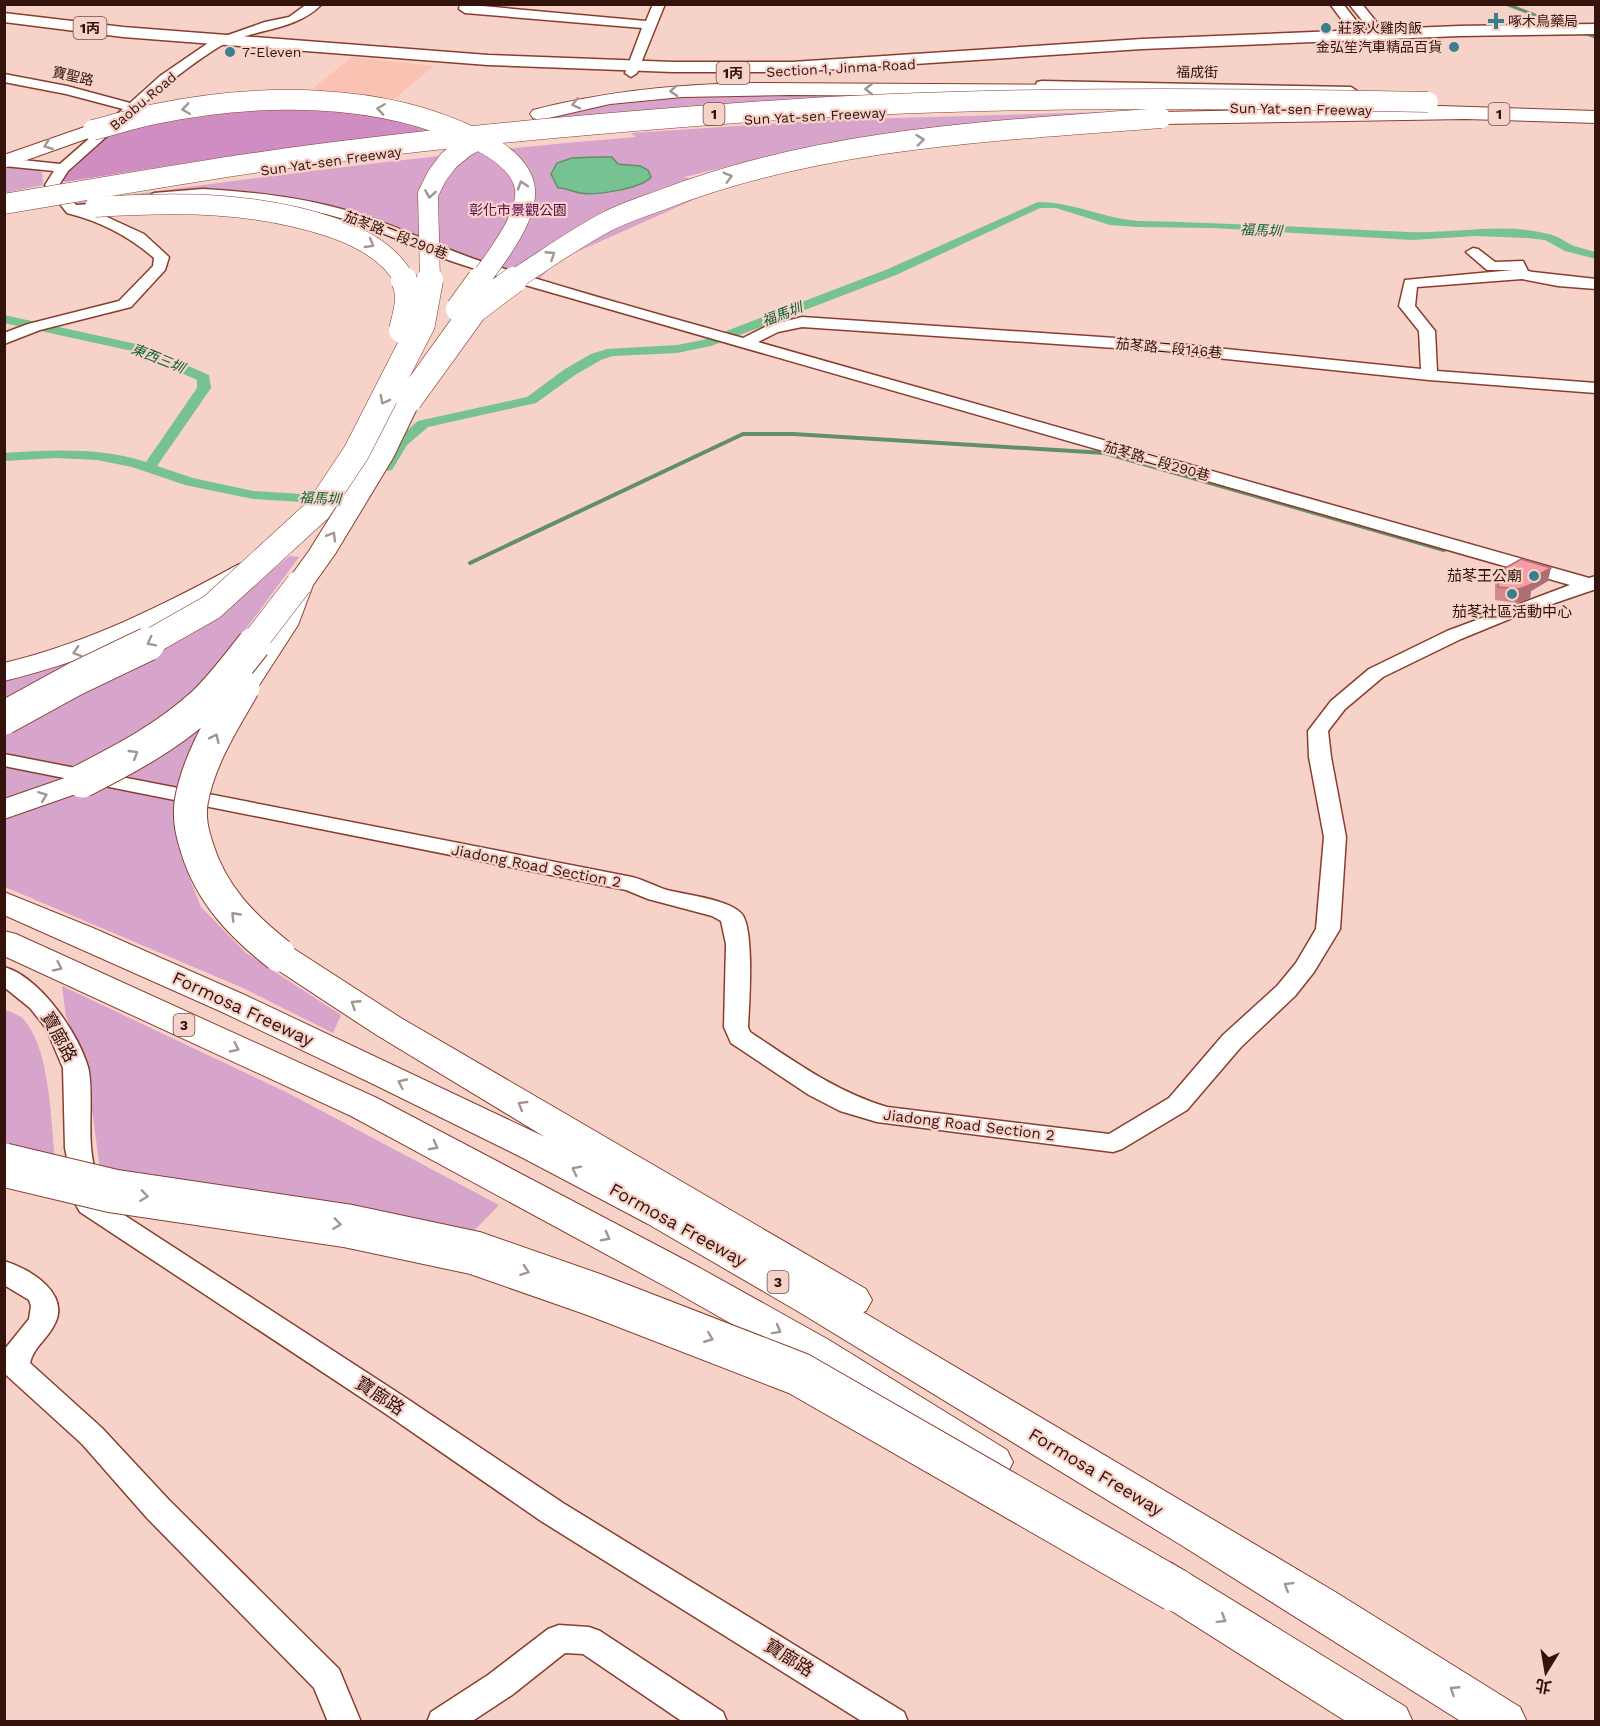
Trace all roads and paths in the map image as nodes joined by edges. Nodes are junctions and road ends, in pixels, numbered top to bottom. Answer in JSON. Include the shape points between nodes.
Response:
{"nodes":[{"id":1,"x":316,"y":4,"type":"edge"},
{"id":2,"x":465,"y":4,"type":"edge"},
{"id":3,"x":659,"y":4,"type":"edge"},
{"id":4,"x":1336,"y":4,"type":"edge"},
{"id":5,"x":1355,"y":4,"type":"edge"},
{"id":6,"x":4,"y":17,"type":"edge"},
{"id":7,"x":4,"y":23,"type":"edge"},
{"id":8,"x":650,"y":25,"type":"junction"},
{"id":9,"x":1586,"y":32,"type":"edge"},
{"id":10,"x":1361,"y":36,"type":"junction"},
{"id":11,"x":1379,"y":38,"type":"junction"},
{"id":12,"x":221,"y":42,"type":"junction"},
{"id":13,"x":632,"y":70,"type":"junction"},
{"id":14,"x":4,"y":78,"type":"edge"},
{"id":15,"x":1042,"y":85,"type":"dead end"},
{"id":16,"x":1351,"y":91,"type":"dead end"},
{"id":17,"x":1396,"y":106,"type":"junction"},
{"id":18,"x":134,"y":108,"type":"junction"},
{"id":19,"x":1596,"y":108,"type":"edge"},
{"id":20,"x":1464,"y":113,"type":"junction"},
{"id":21,"x":1596,"y":117,"type":"edge"},
{"id":22,"x":4,"y":162,"type":"edge"},
{"id":23,"x":63,"y":168,"type":"junction"},
{"id":24,"x":4,"y":204,"type":"edge"},
{"id":25,"x":112,"y":206,"type":"junction"},
{"id":26,"x":76,"y":209,"type":"junction"},
{"id":27,"x":4,"y":212,"type":"edge"},
{"id":28,"x":4,"y":220,"type":"edge"},
{"id":29,"x":342,"y":236,"type":"dead end"},
{"id":30,"x":1473,"y":252,"type":"dead end"},
{"id":31,"x":1522,"y":274,"type":"junction"},
{"id":32,"x":1596,"y":284,"type":"edge"},
{"id":33,"x":4,"y":339,"type":"edge"},
{"id":34,"x":746,"y":343,"type":"junction"},
{"id":35,"x":404,"y":362,"type":"junction"},
{"id":36,"x":1429,"y":375,"type":"junction"},
{"id":37,"x":1596,"y":388,"type":"edge"},
{"id":38,"x":409,"y":400,"type":"junction"},
{"id":39,"x":261,"y":563,"type":"junction"},
{"id":40,"x":299,"y":584,"type":"junction"},
{"id":41,"x":1593,"y":584,"type":"edge"},
{"id":42,"x":4,"y":672,"type":"edge"},
{"id":43,"x":4,"y":718,"type":"edge"},
{"id":44,"x":4,"y":760,"type":"edge"},
{"id":45,"x":4,"y":810,"type":"edge"},
{"id":46,"x":4,"y":902,"type":"edge"},
{"id":47,"x":4,"y":942,"type":"edge"},
{"id":48,"x":4,"y":975,"type":"edge"},
{"id":49,"x":4,"y":1165,"type":"edge"},
{"id":50,"x":4,"y":1271,"type":"edge"},
{"id":51,"x":1156,"y":1508,"type":"junction"},
{"id":52,"x":1175,"y":1590,"type":"junction"},
{"id":53,"x":345,"y":1722,"type":"edge"},
{"id":54,"x":442,"y":1722,"type":"edge"},
{"id":55,"x":711,"y":1722,"type":"edge"},
{"id":56,"x":892,"y":1722,"type":"edge"},
{"id":57,"x":1389,"y":1722,"type":"edge"},
{"id":58,"x":1503,"y":1722,"type":"edge"}],
"edges":[{"from":1,"to":12,"type":"street","name":"Baobu Road","via":[[293,20]]},
{"from":2,"to":8,"type":"street","via":[[465,9]]},
{"from":3,"to":8,"type":"street"},
{"from":4,"to":10,"type":"street"},
{"from":5,"to":11,"type":"street"},
{"from":6,"to":12,"type":"main road","name":"Section 1, Jinma Road","number":"1丙"},
{"from":7,"to":12,"type":"main road","name":"Section 1, Jinma Road","number":"1丙"},
{"from":8,"to":13,"type":"street"},
{"from":9,"to":11,"type":"main road","name":"Section 1, Jinma Road","number":"1丙"},
{"from":10,"to":11,"type":"main road","name":"Section 1, Jinma Road","number":"1丙"},
{"from":10,"to":13,"type":"main road","name":"Section 1, Jinma Road","number":"1丙","via":[[1034,50],[792,67]]},
{"from":11,"to":13,"type":"main road","name":"Section 1, Jinma Road","number":"1丙","via":[[806,72]]},
{"from":12,"to":13,"type":"main road","name":"Section 1, Jinma Road","number":"1丙","via":[[506,68]]},
{"from":12,"to":18,"type":"street","name":"Baobu Road","via":[[165,80]]},
{"from":14,"to":18,"type":"street","name":"寶聖路"},
{"from":15,"to":16,"type":"street","name":"福成街"},
{"from":17,"to":19,"type":"highway","name":"Sun Yat-sen Freeway","number":"1","bridge":true,"via":[[1428,102]]},
{"from":17,"to":20,"type":"highway","name":"Sun Yat-sen Freeway","number":"1"},
{"from":17,"to":24,"type":"highway","name":"Sun Yat-sen Freeway","number":"1","bridge":true,"via":[[1183,98],[1004,99],[745,111],[576,124],[326,153]]},
{"from":17,"to":27,"type":"highway","name":"Sun Yat-sen Freeway","number":"1","bridge":true,"via":[[1048,107],[676,124],[356,157]]},
{"from":17,"to":35,"type":"highway","one_way":true,"bridge":true,"via":[[1233,92],[754,89],[640,94],[555,109],[475,141],[436,176],[429,194],[431,275],[427,306]]},
{"from":18,"to":23,"type":"street","name":"Baobu Road"},
{"from":20,"to":21,"type":"highway","name":"Sun Yat-sen Freeway","number":"1"},
{"from":38,"to":20,"type":"highway","one_way":true,"bridge":true,"via":[[474,310],[496,292],[610,220],[703,184],[759,168],[872,146],[1016,129],[1162,118]]},
{"from":22,"to":23,"type":"street"},
{"from":38,"to":22,"type":"highway","one_way":true,"bridge":true,"via":[[448,326],[513,229],[525,195],[523,180],[512,165],[475,136],[438,121],[394,111],[327,103],[255,103],[154,114],[93,130]]},
{"from":23,"to":26,"type":"street","name":"Baobu Road","via":[[52,185]]},
{"from":25,"to":26,"type":"street","name":"茄苳路二段290巷"},
{"from":25,"to":29,"type":"street","via":[[223,207],[310,222]]},
{"from":25,"to":34,"type":"street","name":"茄苳路二段290巷","via":[[145,198],[203,193],[247,196],[327,210],[504,274]]},
{"from":26,"to":33,"type":"street","via":[[139,237],[162,257],[160,267],[125,304],[34,327]]},
{"from":28,"to":35,"type":"highway","one_way":true,"bridge":true,"via":[[121,205],[183,202],[264,209],[317,221],[369,243],[402,276],[408,288],[406,318],[399,341]]},
{"from":30,"to":31,"type":"street","via":[[1492,267],[1518,264]]},
{"from":31,"to":32,"type":"street","via":[[1558,282]]},
{"from":31,"to":36,"type":"street","via":[[1410,283],[1407,306],[1427,332]]},
{"from":34,"to":36,"type":"street","name":"茄苳路二段146巷","via":[[763,332],[802,322],[1130,344]]},
{"from":34,"to":41,"type":"street","name":"茄苳路二段290巷"},
{"from":35,"to":39,"type":"highway","one_way":true,"bridge":true,"via":[[356,453],[318,510]]},
{"from":36,"to":37,"type":"street","name":"茄苳路二段146巷"},
{"from":40,"to":38,"type":"highway","one_way":true,"via":[[380,458]]},
{"from":39,"to":42,"type":"highway","one_way":true,"bridge":true,"via":[[135,629],[91,647]]},
{"from":39,"to":43,"type":"highway","one_way":true,"bridge":true,"via":[[212,607]]},
{"from":45,"to":40,"type":"highway","one_way":true,"bridge":true,"via":[[82,781],[135,754],[175,727],[228,677]]},
{"from":51,"to":40,"type":"highway","one_way":true,"bridge":true,"via":[[953,1362],[790,1261],[388,1026],[279,956],[224,905],[201,867],[190,822],[196,786],[213,739],[284,625]]},
{"from":41,"to":44,"type":"street","name":"Jiadong Road Section 2","via":[[1454,634],[1376,674],[1338,705],[1318,731],[1335,837],[1328,929],[1306,968],[1232,1041],[1178,1104],[1113,1143],[886,1116],[849,1106],[818,1089],[740,1037],[736,1027],[738,944],[732,917],[717,909],[632,885]]},
{"from":51,"to":46,"type":"highway","name":"Formosa Freeway","number":"3","one_way":true,"via":[[784,1285],[615,1190],[219,996]]},
{"from":47,"to":52,"type":"highway","number":"3","one_way":true,"bridge":true,"via":[[364,1107],[686,1279],[814,1351],[992,1462]]},
{"from":48,"to":56,"type":"street","name":"寶廍路","via":[[39,1002],[57,1026],[76,1068],[78,1148],[89,1205],[552,1512]]},
{"from":49,"to":52,"type":"highway","one_way":true,"bridge":true,"via":[[113,1191],[348,1226],[475,1253],[595,1294],[799,1374]]},
{"from":50,"to":53,"type":"street","via":[[40,1294],[45,1306],[42,1322],[18,1352],[15,1366],[92,1436],[158,1509],[327,1678]]},
{"from":58,"to":51,"type":"highway","name":"Formosa Freeway","number":"3","one_way":true,"via":[[1371,1636]]},
{"from":52,"to":57,"type":"highway","number":"3","one_way":true},
{"from":54,"to":55,"type":"street","via":[[560,1640],[574,1639],[589,1641]]}]}
